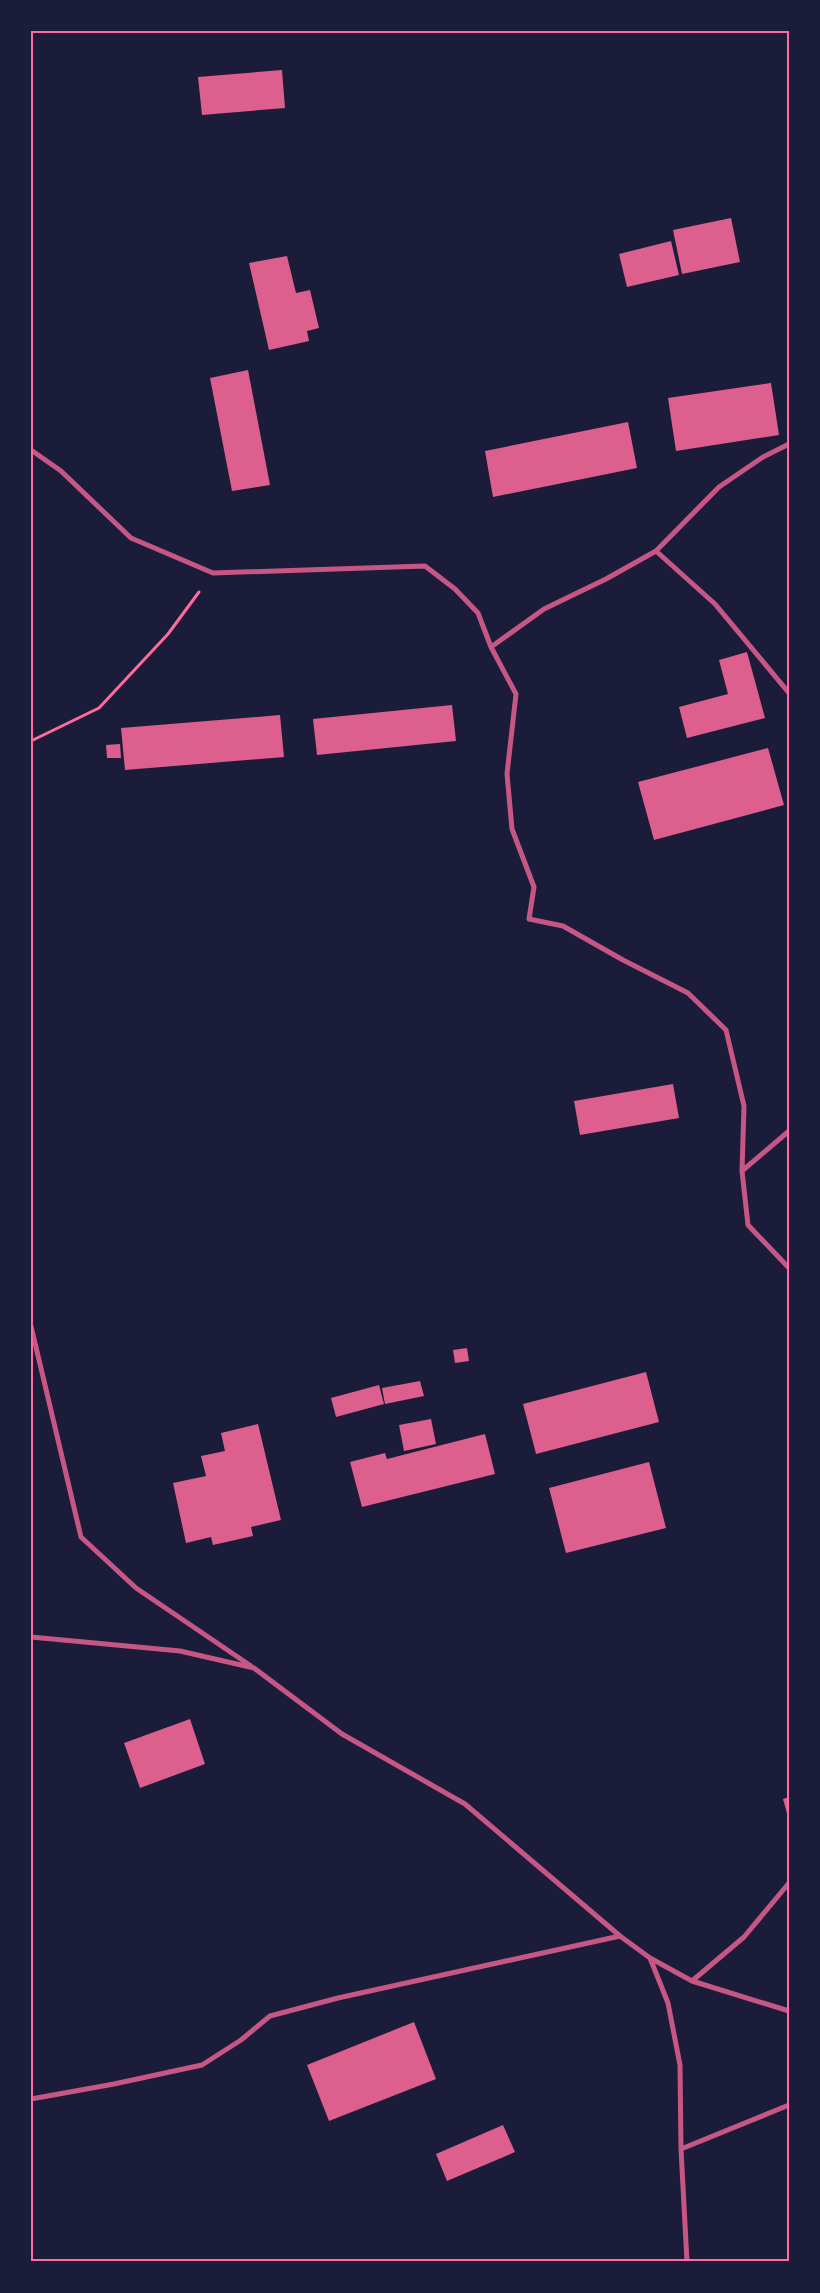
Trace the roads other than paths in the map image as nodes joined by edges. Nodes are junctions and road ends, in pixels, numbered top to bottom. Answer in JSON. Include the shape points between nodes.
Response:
{"nodes":[{"id":1,"x":789,"y":444,"type":"edge"},
{"id":2,"x":31,"y":450,"type":"edge"},
{"id":3,"x":656,"y":551,"type":"junction"},
{"id":4,"x":491,"y":647,"type":"junction"},
{"id":5,"x":789,"y":692,"type":"edge"},
{"id":6,"x":789,"y":1131,"type":"edge"},
{"id":7,"x":742,"y":1172,"type":"junction"},
{"id":8,"x":789,"y":1268,"type":"edge"},
{"id":9,"x":31,"y":1326,"type":"edge"},
{"id":10,"x":31,"y":1637,"type":"edge"},
{"id":11,"x":254,"y":1668,"type":"junction"},
{"id":12,"x":789,"y":1883,"type":"edge"},
{"id":13,"x":620,"y":1936,"type":"junction"},
{"id":14,"x":650,"y":1958,"type":"junction"},
{"id":15,"x":692,"y":1981,"type":"junction"},
{"id":16,"x":789,"y":2011,"type":"edge"},
{"id":17,"x":31,"y":2099,"type":"edge"},
{"id":18,"x":789,"y":2105,"type":"edge"},
{"id":19,"x":682,"y":2149,"type":"junction"},
{"id":20,"x":687,"y":2262,"type":"edge"}],
"edges":[{"from":1,"to":3,"type":"street","via":[[763,457],[719,487]]},
{"from":2,"to":4,"type":"street","via":[[61,471],[131,538],[213,573],[425,566],[456,589],[478,613]]},
{"from":3,"to":4,"type":"street","via":[[544,609]]},
{"from":3,"to":5,"type":"street","via":[[715,604]]},
{"from":4,"to":7,"type":"street","via":[[516,694],[508,774],[512,829],[534,887],[529,920],[563,926],[688,992],[726,1030],[744,1106]]},
{"from":6,"to":7,"type":"street"},
{"from":7,"to":8,"type":"street","via":[[748,1225]]},
{"from":9,"to":11,"type":"street","via":[[81,1537],[136,1588]]},
{"from":10,"to":11,"type":"street","via":[[180,1651]]},
{"from":11,"to":13,"type":"street","via":[[342,1734],[465,1804]]},
{"from":12,"to":15,"type":"street","via":[[744,1937]]},
{"from":13,"to":14,"type":"street"},
{"from":13,"to":17,"type":"street","via":[[270,2016],[241,2040],[202,2065]]},
{"from":14,"to":15,"type":"street"},
{"from":14,"to":19,"type":"street","via":[[668,2003],[680,2065]]},
{"from":15,"to":16,"type":"street"},
{"from":18,"to":19,"type":"street"},
{"from":19,"to":20,"type":"street"}]}
